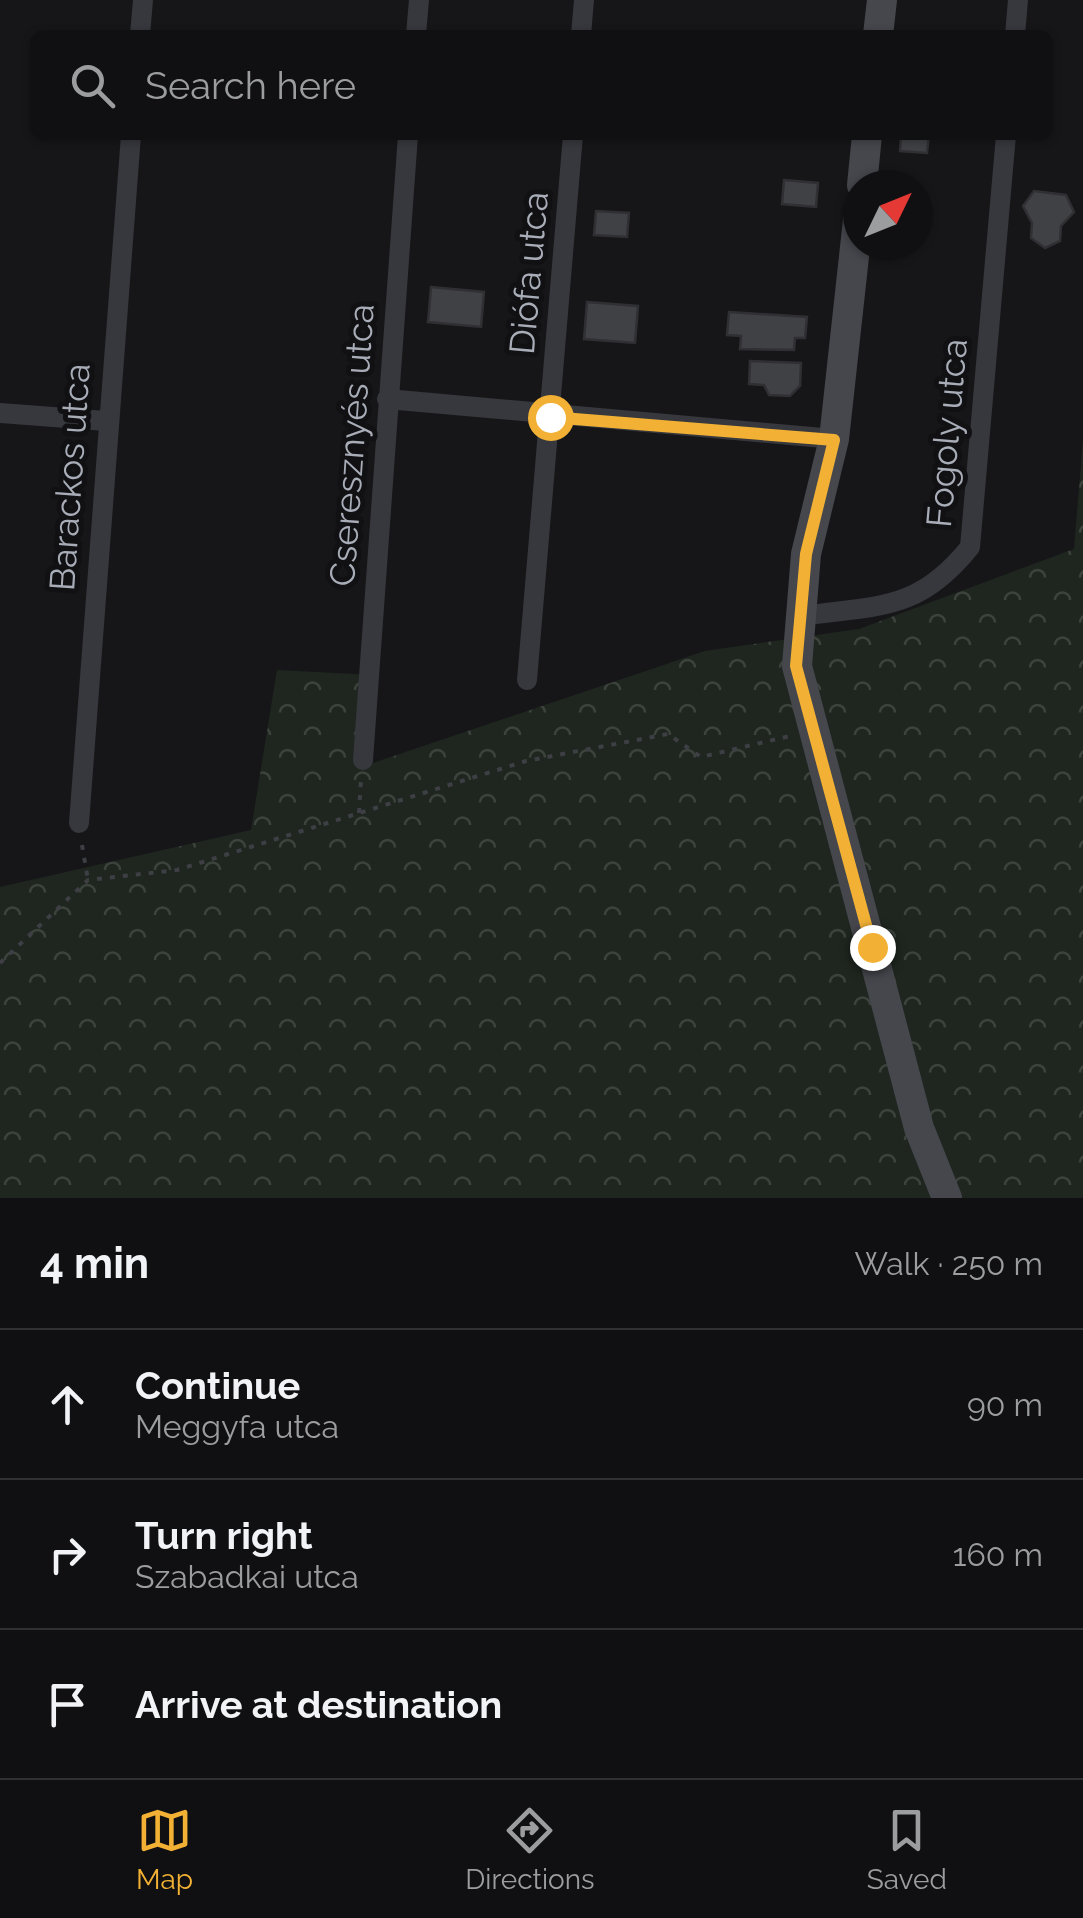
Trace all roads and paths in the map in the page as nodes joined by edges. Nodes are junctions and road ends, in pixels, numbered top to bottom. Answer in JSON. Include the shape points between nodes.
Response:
{"nodes":[{"id":1,"x":143,"y":0,"type":"edge"},
{"id":2,"x":419,"y":0,"type":"edge"},
{"id":3,"x":584,"y":0,"type":"edge"},
{"id":4,"x":882,"y":0,"type":"edge"},
{"id":5,"x":1018,"y":0,"type":"edge"},
{"id":6,"x":140,"y":30,"type":"edge"},
{"id":7,"x":416,"y":30,"type":"edge"},
{"id":8,"x":581,"y":30,"type":"edge"},
{"id":9,"x":879,"y":30,"type":"edge"},
{"id":10,"x":1015,"y":30,"type":"edge"},
{"id":11,"x":131,"y":140,"type":"edge"},
{"id":12,"x":408,"y":140,"type":"edge"},
{"id":13,"x":573,"y":140,"type":"edge"},
{"id":14,"x":866,"y":140,"type":"edge"},
{"id":15,"x":1006,"y":140,"type":"edge"},
{"id":16,"x":864,"y":170,"type":"edge"},
{"id":17,"x":854,"y":260,"type":"edge"},
{"id":18,"x":387,"y":399,"type":"junction"},
{"id":19,"x":0,"y":413,"type":"edge"},
{"id":20,"x":550,"y":417,"type":"junction"},
{"id":21,"x":106,"y":421,"type":"junction"},
{"id":22,"x":834,"y":440,"type":"junction"},
{"id":23,"x":802,"y":616,"type":"junction"},
{"id":24,"x":527,"y":680,"type":"dead end"},
{"id":25,"x":814,"y":731,"type":"junction"},
{"id":26,"x":363,"y":760,"type":"joint"},
{"id":27,"x":359,"y":813,"type":"junction"},
{"id":28,"x":78,"y":823,"type":"joint"},
{"id":29,"x":88,"y":880,"type":"junction"},
{"id":30,"x":0,"y":963,"type":"edge"},
{"id":31,"x":948,"y":1198,"type":"edge"}],
"edges":[{"from":1,"to":6,"type":"street"},
{"from":2,"to":7,"type":"street"},
{"from":3,"to":8,"type":"street"},
{"from":4,"to":9,"type":"street"},
{"from":5,"to":10,"type":"street"},
{"from":11,"to":21,"type":"street","name":"Barackos utca"},
{"from":12,"to":18,"type":"street","name":"Cseresznyés utca"},
{"from":13,"to":20,"type":"street","name":"Diófa utca"},
{"from":14,"to":16,"type":"street"},
{"from":15,"to":23,"type":"street","name":"Fogoly utca","via":[[970,547],[946,578],[910,600]]},
{"from":17,"to":22,"type":"street"},
{"from":18,"to":20,"type":"street"},
{"from":18,"to":26,"type":"street","name":"Cseresznyés utca"},
{"from":19,"to":21,"type":"street"},
{"from":20,"to":22,"type":"street"},
{"from":20,"to":24,"type":"street","name":"Diófa utca"},
{"from":21,"to":28,"type":"street","name":"Barackos utca"},
{"from":22,"to":23,"type":"street","via":[[806,554]]},
{"from":23,"to":25,"type":"street","via":[[796,666]]},
{"from":25,"to":27,"type":"path","via":[[701,757],[668,734],[526,762]]},
{"from":25,"to":31,"type":"street","via":[[920,1128]]},
{"from":26,"to":27,"type":"path"},
{"from":27,"to":29,"type":"path","via":[[178,870]]},
{"from":28,"to":29,"type":"path"},
{"from":29,"to":30,"type":"path"}]}
